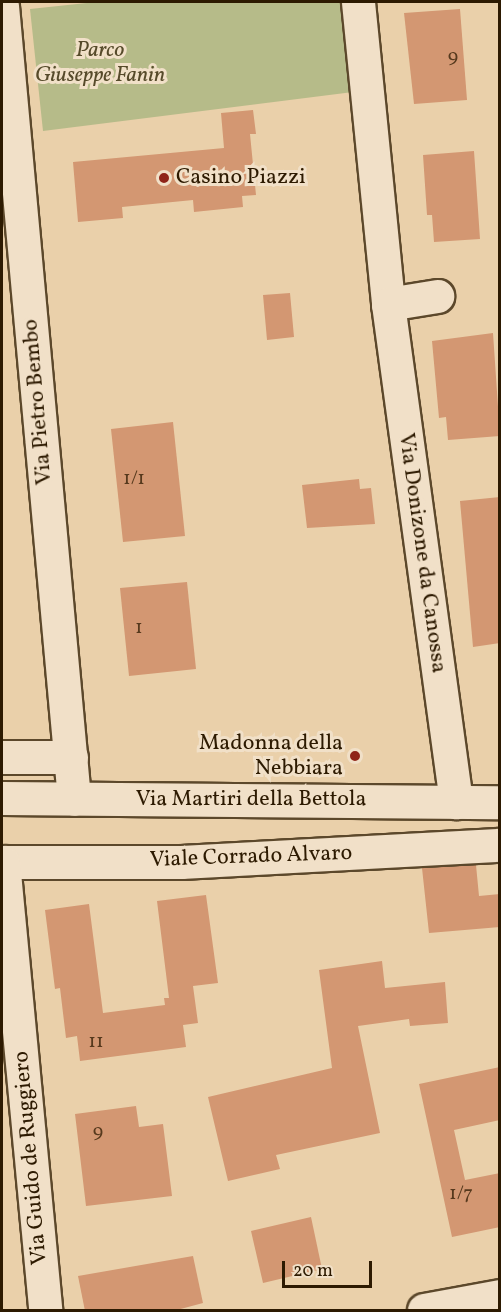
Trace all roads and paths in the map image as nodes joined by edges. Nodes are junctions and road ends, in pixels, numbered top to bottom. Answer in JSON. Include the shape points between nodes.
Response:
{"nodes":[{"id":1,"x":358,"y":2,"type":"edge"},
{"id":2,"x":2,"y":6,"type":"edge"},
{"id":3,"x":437,"y":296,"type":"dead end"},
{"id":4,"x":388,"y":304,"type":"junction"},
{"id":5,"x":2,"y":757,"type":"edge"},
{"id":6,"x":71,"y":757,"type":"junction"},
{"id":7,"x":2,"y":798,"type":"edge"},
{"id":8,"x":74,"y":799,"type":"junction"},
{"id":9,"x":456,"y":802,"type":"junction"},
{"id":10,"x":500,"y":802,"type":"edge"},
{"id":11,"x":500,"y":845,"type":"edge"},
{"id":12,"x":2,"y":862,"type":"edge"},
{"id":13,"x":500,"y":1296,"type":"edge"},
{"id":14,"x":45,"y":1311,"type":"edge"},
{"id":15,"x":424,"y":1311,"type":"edge"}],
"edges":[{"from":1,"to":4,"type":"street","name":"Via Donizone da Canossa"},
{"from":2,"to":6,"type":"street","name":"Via Pietro Bembo"},
{"from":3,"to":4,"type":"street"},
{"from":4,"to":9,"type":"street","name":"Via Donizone da Canossa"},
{"from":5,"to":6,"type":"street"},
{"from":6,"to":8,"type":"street","name":"Via Pietro Bembo"},
{"from":7,"to":8,"type":"street","name":"Via Martiri della Bettola"},
{"from":8,"to":9,"type":"street","name":"Via Martiri della Bettola"},
{"from":9,"to":10,"type":"street","name":"Via Martiri della Bettola"},
{"from":11,"to":12,"type":"street","name":"Viale Corrado Alvaro","via":[[181,862]]},
{"from":12,"to":14,"type":"street","name":"Via Guido de Ruggiero"},
{"from":13,"to":15,"type":"street"}]}
